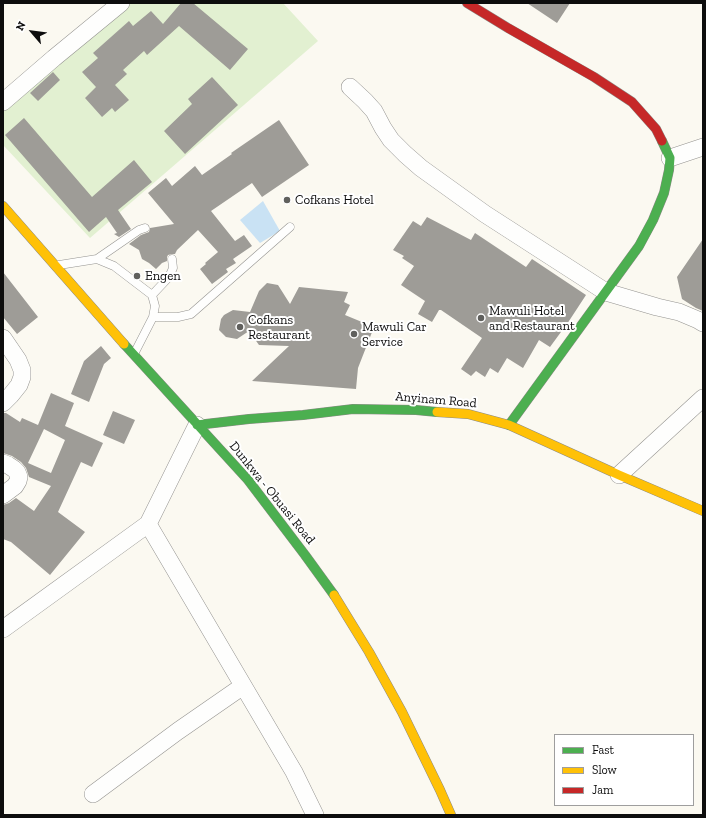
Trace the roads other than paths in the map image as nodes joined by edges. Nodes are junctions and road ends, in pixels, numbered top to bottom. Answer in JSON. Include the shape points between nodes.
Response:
{"nodes":[{"id":1,"x":121,"y":3,"type":"edge"},
{"id":2,"x":467,"y":3,"type":"edge"},
{"id":3,"x":350,"y":87,"type":"dead end"},
{"id":4,"x":3,"y":102,"type":"edge"},
{"id":5,"x":703,"y":147,"type":"edge"},
{"id":6,"x":670,"y":158,"type":"junction"},
{"id":7,"x":3,"y":206,"type":"edge"},
{"id":8,"x":290,"y":227,"type":"dead end"},
{"id":9,"x":145,"y":228,"type":"dead end"},
{"id":10,"x":97,"y":259,"type":"junction"},
{"id":11,"x":172,"y":259,"type":"dead end"},
{"id":12,"x":56,"y":266,"type":"junction"},
{"id":13,"x":606,"y":292,"type":"junction"},
{"id":14,"x":152,"y":295,"type":"junction"},
{"id":15,"x":153,"y":317,"type":"junction"},
{"id":16,"x":703,"y":323,"type":"edge"},
{"id":17,"x":3,"y":338,"type":"edge"},
{"id":18,"x":134,"y":355,"type":"junction"},
{"id":19,"x":703,"y":398,"type":"edge"},
{"id":20,"x":3,"y":403,"type":"edge"},
{"id":21,"x":197,"y":425,"type":"junction"},
{"id":22,"x":509,"y":425,"type":"junction"},
{"id":23,"x":3,"y":462,"type":"edge"},
{"id":24,"x":619,"y":476,"type":"junction"},
{"id":25,"x":3,"y":495,"type":"edge"},
{"id":26,"x":703,"y":511,"type":"edge"},
{"id":27,"x":148,"y":524,"type":"junction"},
{"id":28,"x":3,"y":629,"type":"edge"},
{"id":29,"x":243,"y":686,"type":"junction"},
{"id":30,"x":93,"y":794,"type":"dead end"},
{"id":31,"x":314,"y":815,"type":"edge"},
{"id":32,"x":450,"y":815,"type":"edge"}],
"edges":[{"from":1,"to":4,"type":"street"},
{"from":2,"to":6,"type":"street","via":[[632,102],[656,128]]},
{"from":3,"to":13,"type":"street","via":[[374,111],[391,140],[421,168],[485,214]]},
{"from":5,"to":6,"type":"street"},
{"from":6,"to":13,"type":"street","via":[[664,193],[653,220],[639,246]]},
{"from":7,"to":12,"type":"street","name":"Dunkwa - Obuasi Road"},
{"from":8,"to":15,"type":"lane","via":[[191,314]]},
{"from":9,"to":10,"type":"lane"},
{"from":10,"to":12,"type":"lane"},
{"from":10,"to":14,"type":"lane","via":[[114,266]]},
{"from":11,"to":14,"type":"lane","via":[[173,268],[169,277]]},
{"from":12,"to":18,"type":"street","name":"Dunkwa - Obuasi Road"},
{"from":13,"to":16,"type":"street","via":[[679,312]]},
{"from":13,"to":22,"type":"street"},
{"from":14,"to":15,"type":"lane"},
{"from":15,"to":18,"type":"lane"},
{"from":17,"to":20,"type":"street","via":[[22,370],[19,385]]},
{"from":18,"to":21,"type":"street","name":"Dunkwa - Obuasi Road"},
{"from":19,"to":24,"type":"street"},
{"from":21,"to":22,"type":"street","name":"Anyinam Road","via":[[353,409],[468,414]]},
{"from":21,"to":27,"type":"street"},
{"from":21,"to":32,"type":"street","name":"Dunkwa - Obuasi Road","via":[[248,480],[336,598],[402,712]]},
{"from":22,"to":24,"type":"street","name":"Anyinam Road"},
{"from":23,"to":25,"type":"street","via":[[14,469],[19,477],[15,486]]},
{"from":24,"to":26,"type":"street","name":"Anyinam Road"},
{"from":27,"to":28,"type":"street"},
{"from":27,"to":29,"type":"street"},
{"from":29,"to":30,"type":"street"},
{"from":29,"to":31,"type":"street","via":[[294,772]]}]}
